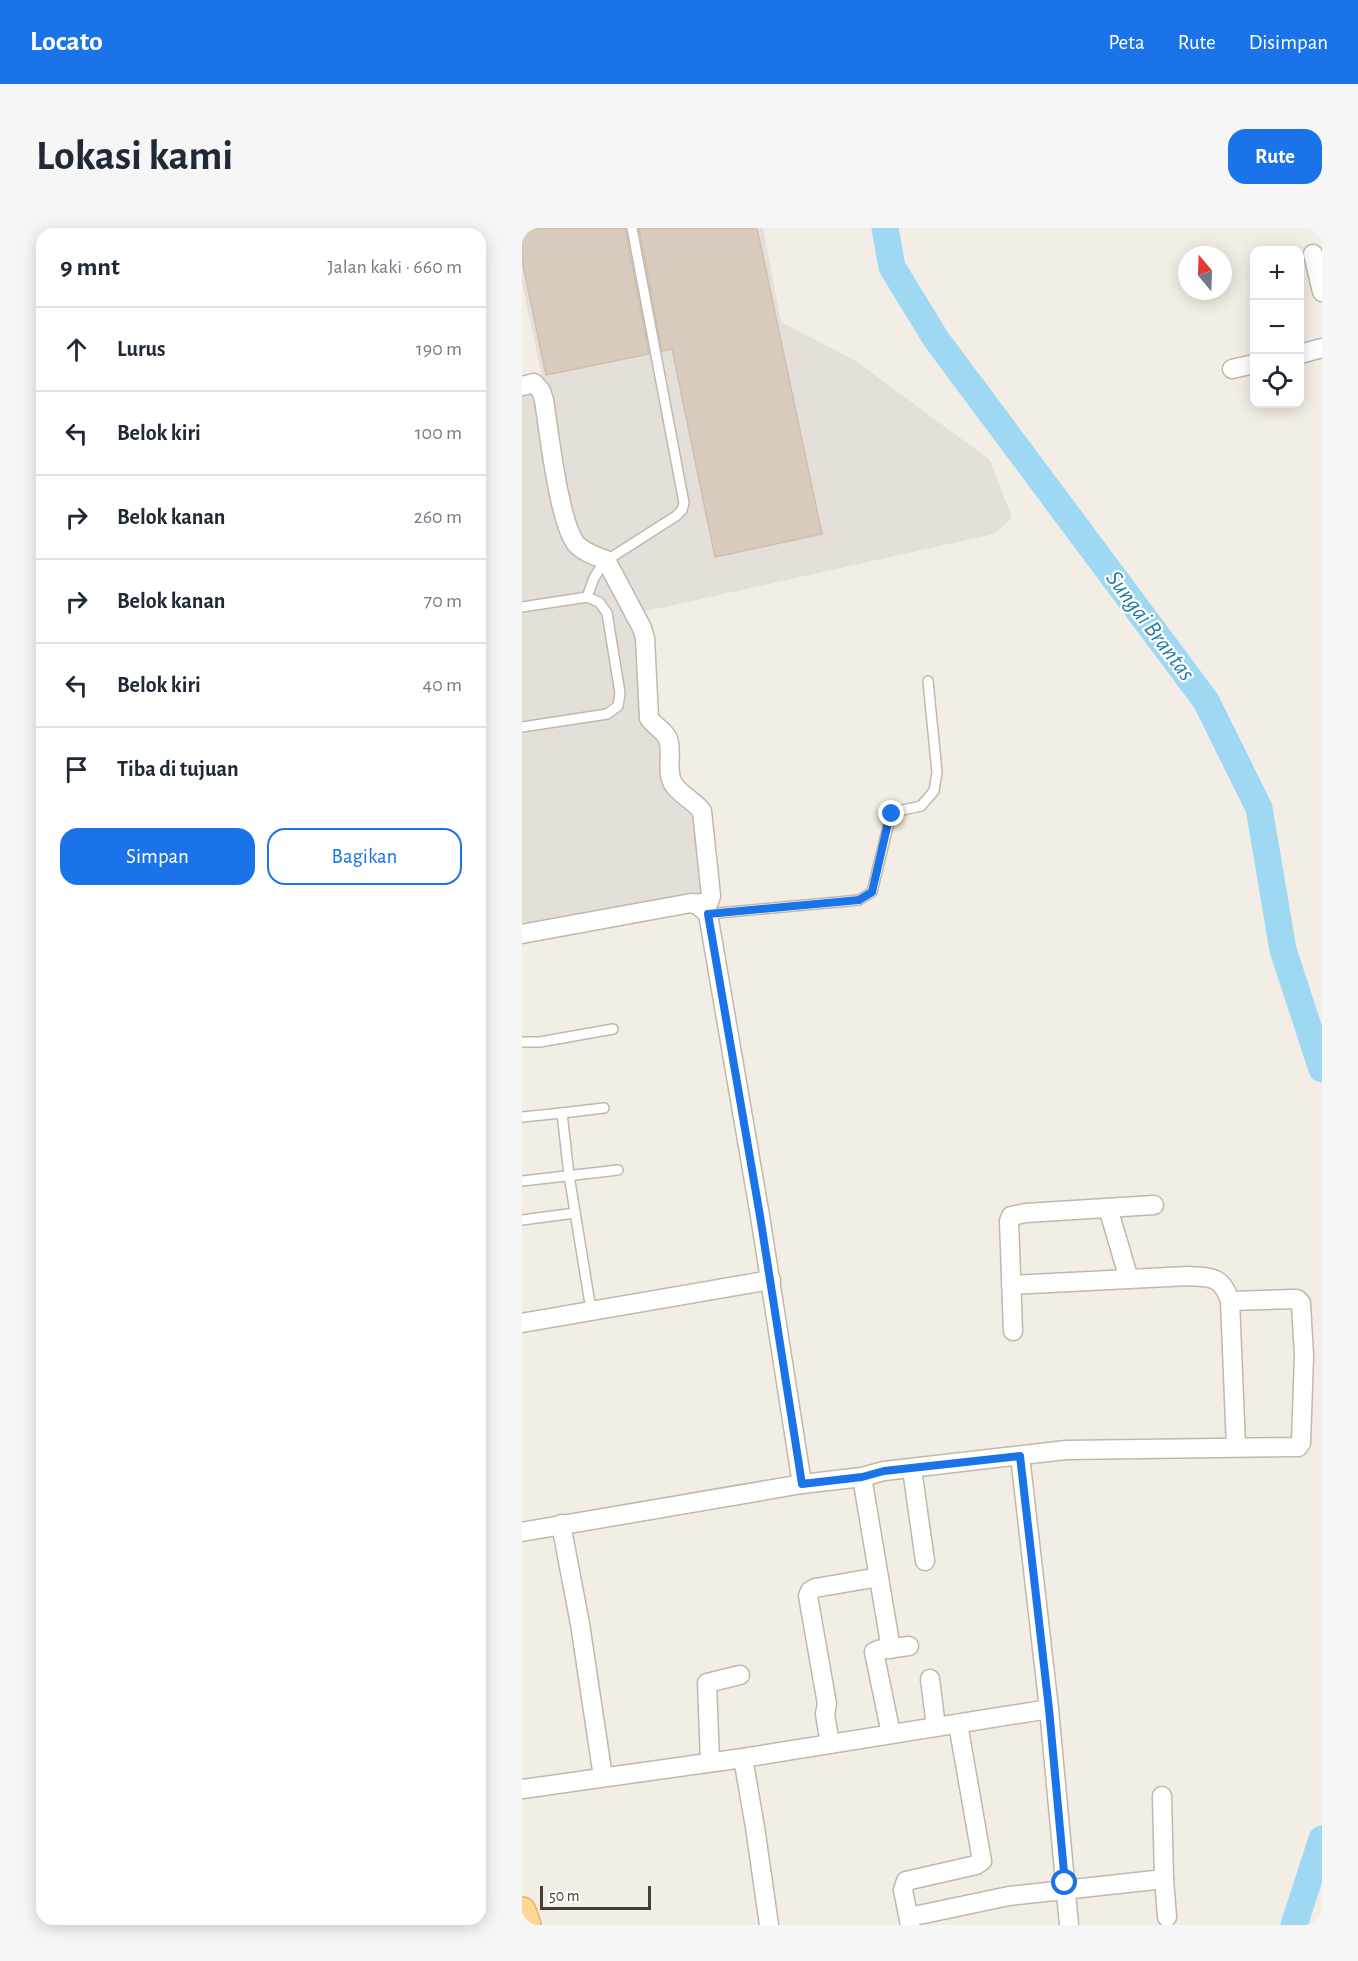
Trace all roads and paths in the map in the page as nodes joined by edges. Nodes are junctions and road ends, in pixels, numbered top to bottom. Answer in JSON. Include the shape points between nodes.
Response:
{"nodes":[{"id":1,"x":632,"y":228,"type":"edge"},
{"id":2,"x":1313,"y":255,"type":"dead end"},
{"id":3,"x":1322,"y":292,"type":"edge"},
{"id":4,"x":1322,"y":348,"type":"edge"},
{"id":5,"x":1304,"y":353,"type":"edge"},
{"id":6,"x":1250,"y":365,"type":"edge"},
{"id":7,"x":1232,"y":369,"type":"dead end"},
{"id":8,"x":522,"y":386,"type":"edge"},
{"id":9,"x":606,"y":560,"type":"junction"},
{"id":10,"x":587,"y":597,"type":"junction"},
{"id":11,"x":522,"y":607,"type":"edge"},
{"id":12,"x":928,"y":681,"type":"dead end"},
{"id":13,"x":522,"y":727,"type":"edge"},
{"id":14,"x":701,"y":909,"type":"junction"},
{"id":15,"x":522,"y":934,"type":"edge"},
{"id":16,"x":613,"y":1029,"type":"dead end"},
{"id":17,"x":522,"y":1042,"type":"edge"},
{"id":18,"x":604,"y":1108,"type":"dead end"},
{"id":19,"x":562,"y":1113,"type":"junction"},
{"id":20,"x":522,"y":1117,"type":"edge"},
{"id":21,"x":618,"y":1170,"type":"dead end"},
{"id":22,"x":568,"y":1175,"type":"junction"},
{"id":23,"x":522,"y":1181,"type":"edge"},
{"id":24,"x":1154,"y":1205,"type":"dead end"},
{"id":25,"x":1108,"y":1208,"type":"junction"},
{"id":26,"x":575,"y":1213,"type":"junction"},
{"id":27,"x":522,"y":1220,"type":"edge"},
{"id":28,"x":1129,"y":1279,"type":"junction"},
{"id":29,"x":771,"y":1280,"type":"junction"},
{"id":30,"x":1011,"y":1286,"type":"junction"},
{"id":31,"x":1230,"y":1301,"type":"junction"},
{"id":32,"x":591,"y":1310,"type":"junction"},
{"id":33,"x":522,"y":1323,"type":"edge"},
{"id":34,"x":1012,"y":1331,"type":"dead end"},
{"id":35,"x":1236,"y":1446,"type":"junction"},
{"id":36,"x":1020,"y":1456,"type":"junction"},
{"id":37,"x":912,"y":1469,"type":"junction"},
{"id":38,"x":862,"y":1477,"type":"junction"},
{"id":39,"x":802,"y":1484,"type":"junction"},
{"id":40,"x":561,"y":1524,"type":"junction"},
{"id":41,"x":522,"y":1532,"type":"edge"},
{"id":42,"x":925,"y":1561,"type":"dead end"},
{"id":43,"x":879,"y":1576,"type":"junction"},
{"id":44,"x":740,"y":1675,"type":"dead end"},
{"id":45,"x":930,"y":1679,"type":"dead end"},
{"id":46,"x":1049,"y":1709,"type":"junction"},
{"id":47,"x":958,"y":1724,"type":"junction"},
{"id":48,"x":936,"y":1727,"type":"junction"},
{"id":49,"x":891,"y":1734,"type":"junction"},
{"id":50,"x":830,"y":1744,"type":"junction"},
{"id":51,"x":743,"y":1758,"type":"junction"},
{"id":52,"x":710,"y":1762,"type":"junction"},
{"id":53,"x":603,"y":1777,"type":"junction"},
{"id":54,"x":522,"y":1789,"type":"edge"},
{"id":55,"x":1162,"y":1796,"type":"dead end"},
{"id":56,"x":1164,"y":1879,"type":"junction"},
{"id":57,"x":1066,"y":1890,"type":"junction"},
{"id":58,"x":522,"y":1911,"type":"edge"},
{"id":59,"x":1167,"y":1917,"type":"dead end"},
{"id":60,"x":909,"y":1921,"type":"edge"},
{"id":61,"x":527,"y":1925,"type":"edge"},
{"id":62,"x":769,"y":1925,"type":"edge"},
{"id":63,"x":1069,"y":1925,"type":"edge"}],
"edges":[{"from":1,"to":9,"type":"lane","via":[[684,503],[676,516]]},
{"from":2,"to":3,"type":"street"},
{"from":4,"to":5,"type":"street"},
{"from":6,"to":7,"type":"street"},
{"from":8,"to":9,"type":"street","via":[[534,383],[544,400],[562,510],[570,534],[578,546]]},
{"from":9,"to":10,"type":"lane"},
{"from":9,"to":14,"type":"street","via":[[645,638],[649,718],[669,741],[671,778],[702,811],[711,896]]},
{"from":10,"to":11,"type":"lane"},
{"from":10,"to":13,"type":"lane","via":[[599,602],[607,613],[620,693],[618,706],[607,714]]},
{"from":12,"to":14,"type":"lane","via":[[937,762],[934,791],[921,806],[890,818],[872,892],[859,900]]},
{"from":14,"to":15,"type":"street"},
{"from":14,"to":29,"type":"street"},
{"from":16,"to":17,"type":"lane"},
{"from":18,"to":19,"type":"lane"},
{"from":19,"to":20,"type":"lane"},
{"from":19,"to":22,"type":"lane"},
{"from":21,"to":22,"type":"lane"},
{"from":22,"to":23,"type":"lane"},
{"from":22,"to":26,"type":"lane"},
{"from":24,"to":25,"type":"street"},
{"from":25,"to":28,"type":"street"},
{"from":25,"to":30,"type":"street","via":[[1011,1216]]},
{"from":26,"to":27,"type":"lane"},
{"from":26,"to":32,"type":"lane"},
{"from":28,"to":30,"type":"street"},
{"from":28,"to":31,"type":"street","via":[[1208,1277],[1222,1284]]},
{"from":29,"to":32,"type":"street"},
{"from":29,"to":39,"type":"street"},
{"from":30,"to":34,"type":"street"},
{"from":31,"to":35,"type":"street"},
{"from":31,"to":35,"type":"street","via":[[1297,1299],[1302,1306],[1304,1333],[1300,1445]]},
{"from":32,"to":33,"type":"street"},
{"from":35,"to":36,"type":"street","via":[[1066,1450]]},
{"from":36,"to":37,"type":"street"},
{"from":36,"to":46,"type":"street"},
{"from":37,"to":38,"type":"street"},
{"from":37,"to":42,"type":"street"},
{"from":38,"to":39,"type":"street"},
{"from":38,"to":43,"type":"street"},
{"from":39,"to":40,"type":"street"},
{"from":40,"to":41,"type":"street"},
{"from":40,"to":53,"type":"street"},
{"from":43,"to":49,"type":"street","via":[[900,1647],[876,1650],[874,1654]]},
{"from":43,"to":50,"type":"street","via":[[816,1588],[808,1596]]},
{"from":44,"to":52,"type":"street","via":[[707,1683]]},
{"from":45,"to":48,"type":"street"},
{"from":46,"to":47,"type":"street"},
{"from":46,"to":57,"type":"street"},
{"from":47,"to":48,"type":"street"},
{"from":47,"to":60,"type":"street","via":[[982,1861],[906,1881],[903,1890]]},
{"from":48,"to":49,"type":"street"},
{"from":49,"to":50,"type":"street"},
{"from":50,"to":51,"type":"street"},
{"from":51,"to":52,"type":"street"},
{"from":51,"to":62,"type":"street"},
{"from":52,"to":53,"type":"street"},
{"from":53,"to":54,"type":"street"},
{"from":55,"to":56,"type":"street"},
{"from":56,"to":57,"type":"street"},
{"from":56,"to":59,"type":"street"},
{"from":57,"to":60,"type":"street","via":[[1009,1896]]},
{"from":57,"to":63,"type":"street"},
{"from":58,"to":61,"type":"main road"}]}
